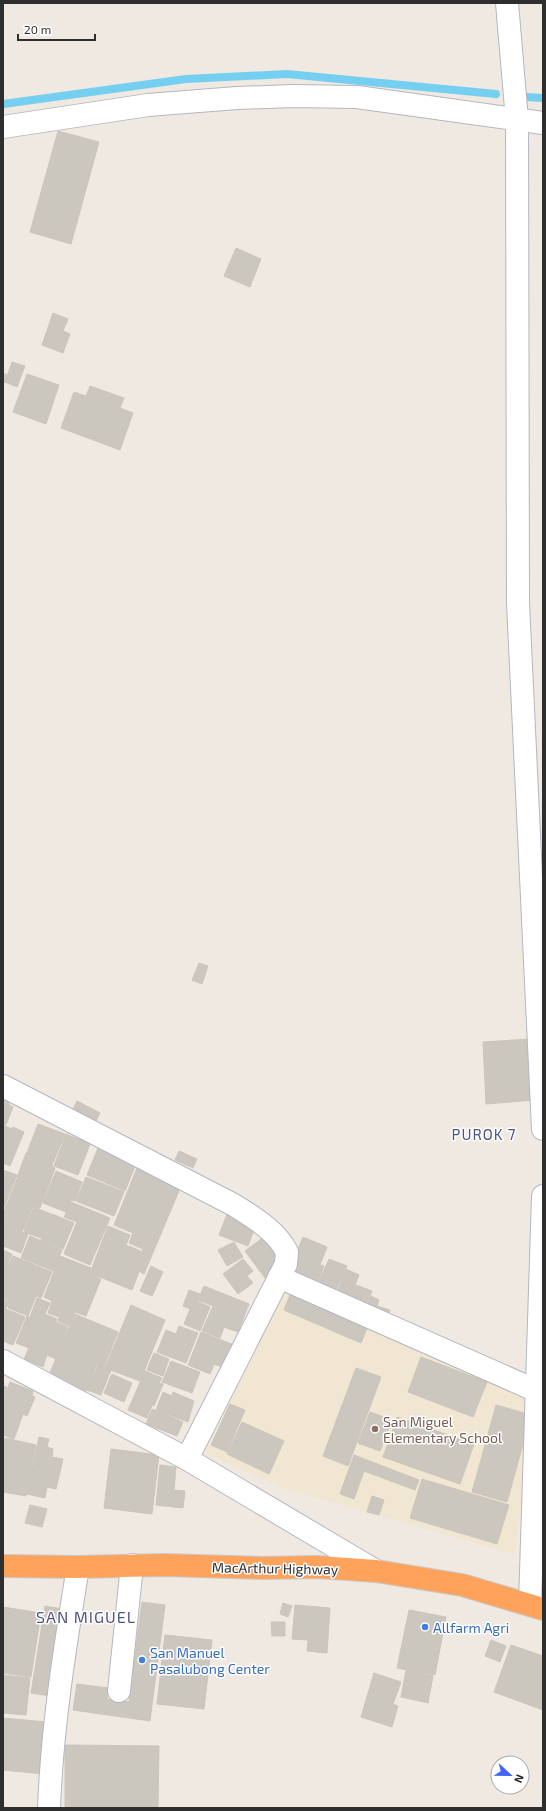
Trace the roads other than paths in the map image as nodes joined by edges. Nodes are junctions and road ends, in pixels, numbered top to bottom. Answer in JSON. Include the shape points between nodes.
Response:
{"nodes":[{"id":1,"x":507,"y":3,"type":"edge"},
{"id":2,"x":517,"y":120,"type":"junction"},
{"id":3,"x":543,"y":123,"type":"edge"},
{"id":4,"x":3,"y":128,"type":"edge"},
{"id":5,"x":542,"y":1061,"type":"edge"},
{"id":6,"x":3,"y":1086,"type":"edge"},
{"id":7,"x":543,"y":1129,"type":"edge"},
{"id":8,"x":543,"y":1196,"type":"edge"},
{"id":9,"x":279,"y":1277,"type":"junction"},
{"id":10,"x":3,"y":1360,"type":"edge"},
{"id":11,"x":537,"y":1391,"type":"junction"},
{"id":12,"x":187,"y":1459,"type":"junction"},
{"id":13,"x":3,"y":1566,"type":"edge"},
{"id":14,"x":132,"y":1566,"type":"junction"},
{"id":15,"x":78,"y":1567,"type":"junction"},
{"id":16,"x":376,"y":1571,"type":"junction"},
{"id":17,"x":537,"y":1606,"type":"edge"},
{"id":18,"x":119,"y":1691,"type":"dead end"},
{"id":19,"x":49,"y":1808,"type":"edge"}],
"edges":[{"from":1,"to":2,"type":"street"},
{"from":2,"to":3,"type":"street"},
{"from":2,"to":4,"type":"street","via":[[357,97],[293,96],[148,106]]},
{"from":2,"to":5,"type":"street","via":[[518,603]]},
{"from":5,"to":7,"type":"street"},
{"from":6,"to":9,"type":"street","via":[[234,1205],[254,1218],[281,1241],[287,1252],[286,1264]]},
{"from":8,"to":11,"type":"street"},
{"from":9,"to":11,"type":"street"},
{"from":9,"to":12,"type":"street"},
{"from":10,"to":12,"type":"street"},
{"from":11,"to":17,"type":"street"},
{"from":12,"to":16,"type":"street"},
{"from":13,"to":15,"type":"highway","name":"MacArthur Highway"},
{"from":14,"to":15,"type":"highway","name":"MacArthur Highway"},
{"from":14,"to":16,"type":"highway","name":"MacArthur Highway","via":[[317,1567]]},
{"from":14,"to":18,"type":"street"},
{"from":15,"to":19,"type":"street","via":[[58,1703]]},
{"from":16,"to":17,"type":"highway","name":"MacArthur Highway","via":[[462,1585]]}]}
